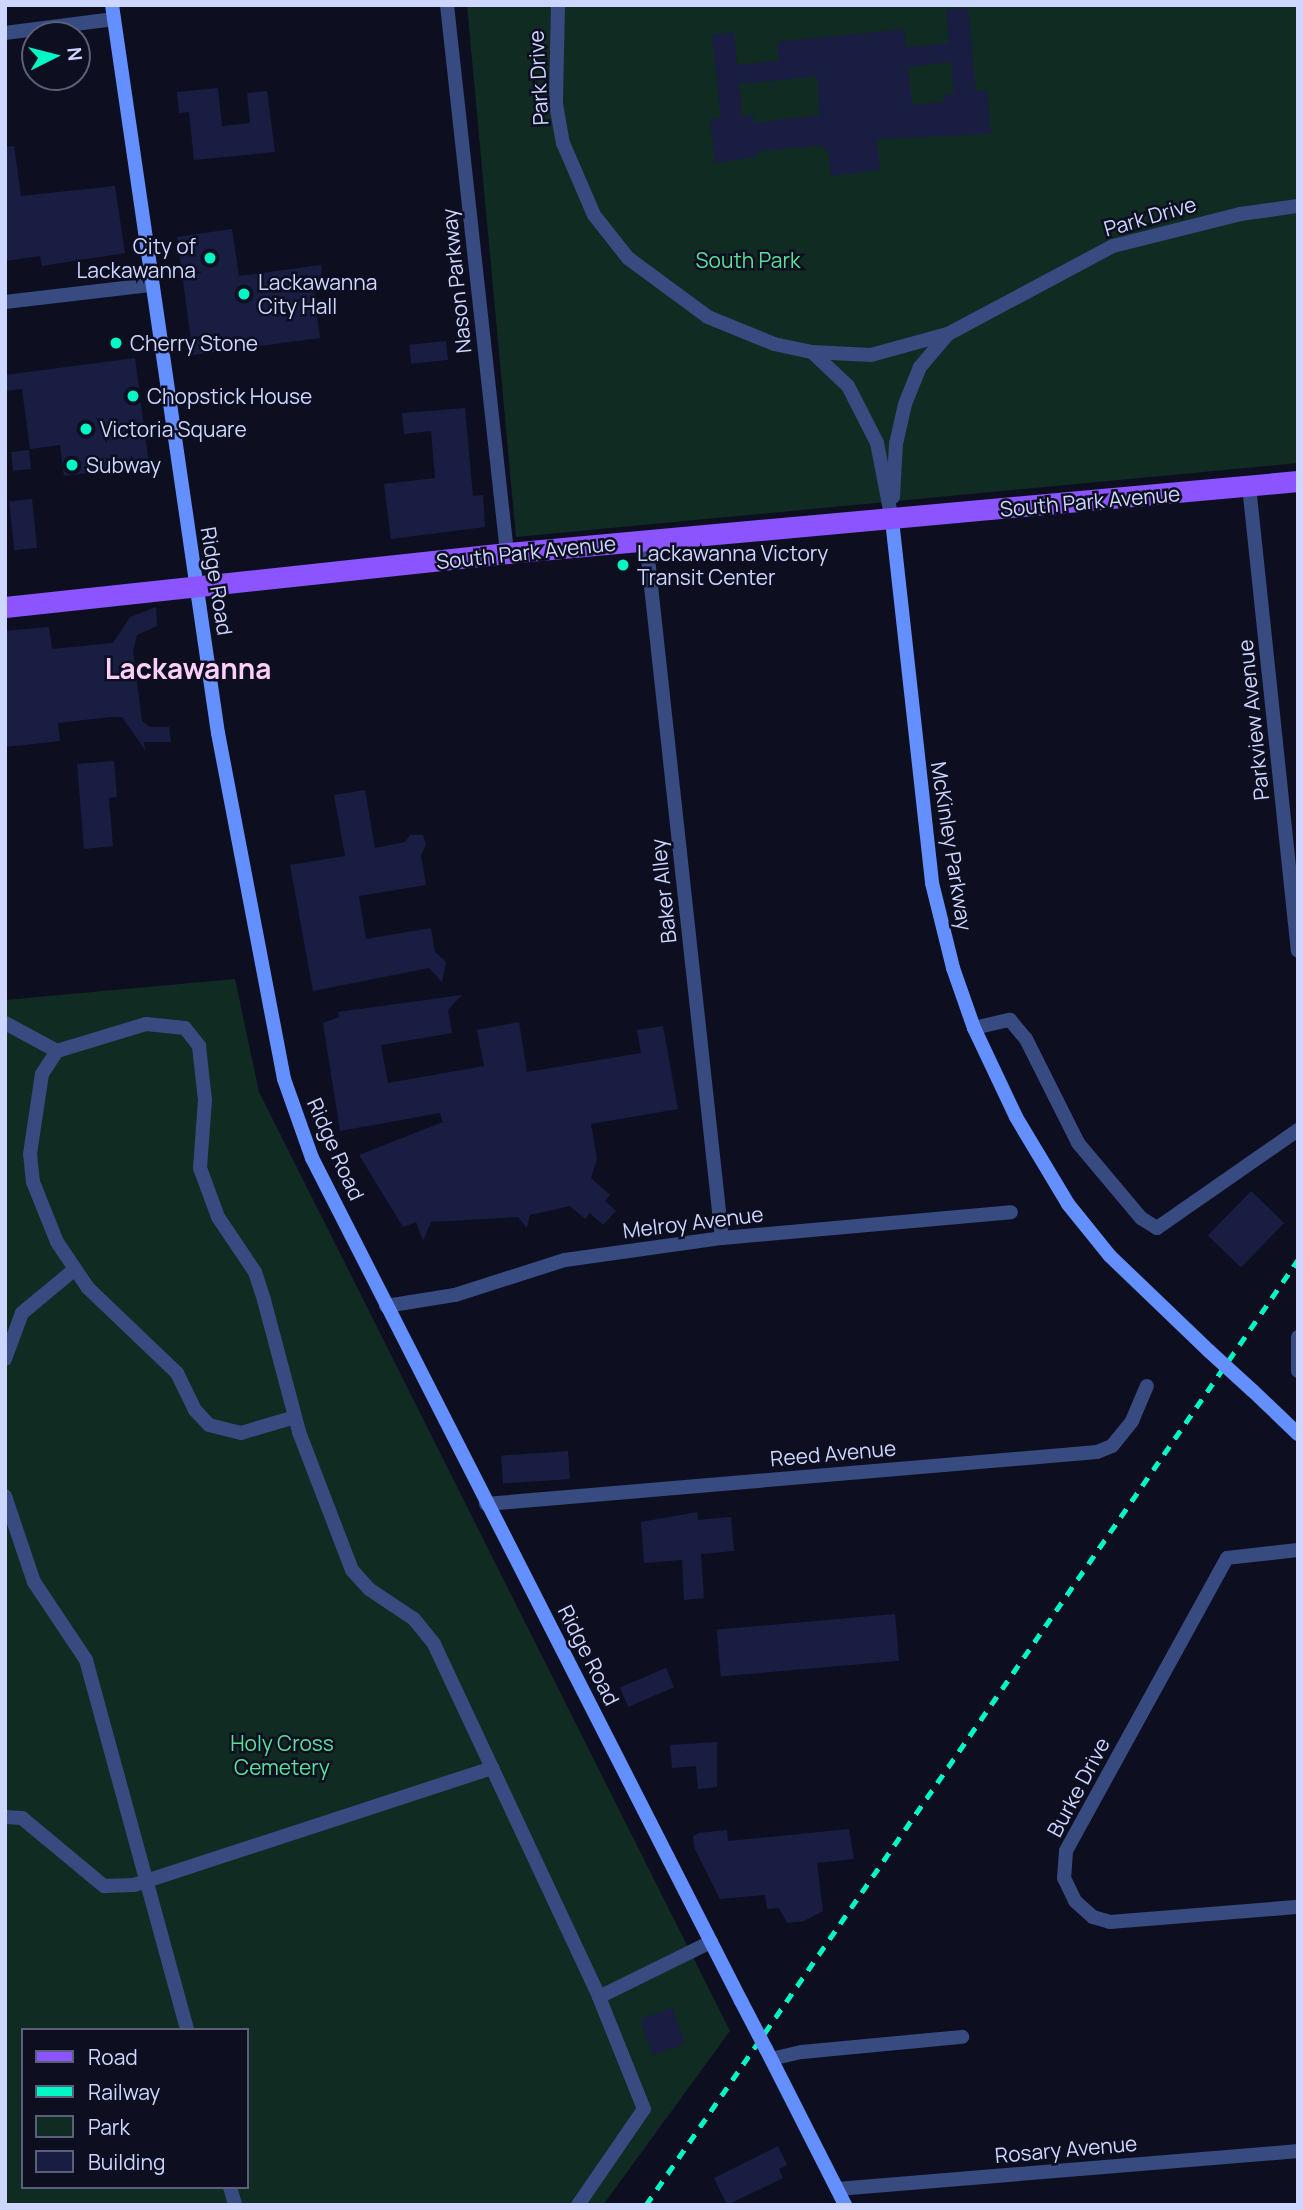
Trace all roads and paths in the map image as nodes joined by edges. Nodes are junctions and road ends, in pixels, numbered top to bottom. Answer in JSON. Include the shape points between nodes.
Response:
{"nodes":[{"id":1,"x":447,"y":5,"type":"edge"},
{"id":2,"x":558,"y":5,"type":"edge"},
{"id":3,"x":113,"y":12,"type":"edge"},
{"id":4,"x":5,"y":33,"type":"edge"},
{"id":5,"x":1298,"y":206,"type":"edge"},
{"id":6,"x":150,"y":285,"type":"junction"},
{"id":7,"x":5,"y":302,"type":"edge"},
{"id":8,"x":948,"y":334,"type":"junction"},
{"id":9,"x":811,"y":352,"type":"junction"},
{"id":10,"x":1298,"y":481,"type":"edge"},
{"id":11,"x":1249,"y":486,"type":"junction"},
{"id":12,"x":892,"y":520,"type":"junction"},
{"id":13,"x":646,"y":540,"type":"junction"},
{"id":14,"x":507,"y":553,"type":"junction"},
{"id":15,"x":197,"y":588,"type":"junction"},
{"id":16,"x":5,"y":607,"type":"edge"},
{"id":17,"x":1298,"y":950,"type":"edge"},
{"id":18,"x":5,"y":1023,"type":"edge"},
{"id":19,"x":974,"y":1028,"type":"junction"},
{"id":20,"x":57,"y":1051,"type":"junction"},
{"id":21,"x":1298,"y":1130,"type":"edge"},
{"id":22,"x":1011,"y":1212,"type":"dead end"},
{"id":23,"x":722,"y":1238,"type":"junction"},
{"id":24,"x":75,"y":1269,"type":"junction"},
{"id":25,"x":386,"y":1307,"type":"junction"},
{"id":26,"x":1298,"y":1337,"type":"edge"},
{"id":27,"x":7,"y":1354,"type":"edge"},
{"id":28,"x":1298,"y":1371,"type":"edge"},
{"id":29,"x":1147,"y":1386,"type":"dead end"},
{"id":30,"x":295,"y":1417,"type":"junction"},
{"id":31,"x":1298,"y":1434,"type":"edge"},
{"id":32,"x":5,"y":1496,"type":"edge"},
{"id":33,"x":486,"y":1504,"type":"junction"},
{"id":34,"x":1298,"y":1550,"type":"edge"},
{"id":35,"x":492,"y":1768,"type":"junction"},
{"id":36,"x":5,"y":1817,"type":"edge"},
{"id":37,"x":147,"y":1881,"type":"junction"},
{"id":38,"x":1298,"y":1908,"type":"edge"},
{"id":39,"x":711,"y":1942,"type":"junction"},
{"id":40,"x":598,"y":1997,"type":"junction"},
{"id":41,"x":186,"y":2028,"type":"edge"},
{"id":42,"x":962,"y":2037,"type":"dead end"},
{"id":43,"x":769,"y":2054,"type":"junction"},
{"id":44,"x":1298,"y":2151,"type":"edge"},
{"id":45,"x":837,"y":2189,"type":"junction"},
{"id":46,"x":578,"y":2205,"type":"edge"},
{"id":47,"x":845,"y":2205,"type":"edge"}],
"edges":[{"from":1,"to":14,"type":"street","name":"Nason Parkway"},
{"from":2,"to":9,"type":"street","name":"Park Drive","via":[[556,104],[563,143],[594,215],[628,258],[708,317],[774,344]]},
{"from":3,"to":4,"type":"street"},
{"from":3,"to":6,"type":"main road","name":"Ridge Road"},
{"from":5,"to":8,"type":"street","name":"Park Drive","via":[[1240,214],[1113,246]]},
{"from":6,"to":7,"type":"street"},
{"from":6,"to":15,"type":"main road","name":"Ridge Road"},
{"from":8,"to":9,"type":"street","name":"Park Drive","via":[[872,355]]},
{"from":8,"to":12,"type":"street","name":"Park Drive","via":[[920,366],[905,404],[896,444]]},
{"from":9,"to":12,"type":"street","via":[[848,386],[866,417],[877,443]]},
{"from":10,"to":11,"type":"main road","name":"South Park Avenue"},
{"from":11,"to":12,"type":"main road","name":"South Park Avenue"},
{"from":11,"to":17,"type":"street","name":"Parkview Avenue"},
{"from":12,"to":13,"type":"main road","name":"South Park Avenue"},
{"from":12,"to":19,"type":"main road","name":"McKinley Parkway","via":[[930,874],[953,968]]},
{"from":13,"to":14,"type":"main road","name":"South Park Avenue"},
{"from":13,"to":23,"type":"street","name":"Baker Alley"},
{"from":14,"to":15,"type":"main road","name":"South Park Avenue"},
{"from":15,"to":16,"type":"main road","name":"South Park Avenue"},
{"from":15,"to":25,"type":"main road","name":"Ridge Road","via":[[220,741],[284,1079],[312,1158]]},
{"from":18,"to":20,"type":"street"},
{"from":19,"to":21,"type":"street","via":[[1010,1020],[1026,1039],[1078,1143],[1141,1218],[1157,1228]]},
{"from":19,"to":31,"type":"main road","name":"McKinley Parkway","bridge":true,"via":[[1016,1117],[1068,1204],[1110,1256]]},
{"from":20,"to":24,"type":"street","via":[[43,1074],[30,1154],[33,1182],[57,1242]]},
{"from":20,"to":30,"type":"street","via":[[146,1024],[185,1028],[200,1046],[205,1100],[200,1168],[218,1217],[255,1272]]},
{"from":22,"to":23,"type":"street","name":"Melroy Avenue"},
{"from":23,"to":25,"type":"street","name":"Melroy Avenue","via":[[565,1260],[455,1295]]},
{"from":24,"to":27,"type":"street","via":[[22,1313]]},
{"from":24,"to":30,"type":"street","via":[[88,1288],[177,1373],[195,1410],[209,1425],[241,1433]]},
{"from":25,"to":33,"type":"main road","name":"Ridge Road"},
{"from":26,"to":28,"type":"street"},
{"from":29,"to":33,"type":"street","name":"Reed Avenue","via":[[1132,1421],[1112,1447],[1097,1452]]},
{"from":30,"to":35,"type":"street","via":[[352,1570],[369,1589],[414,1619],[434,1644]]},
{"from":32,"to":37,"type":"street","via":[[34,1582],[86,1660]]},
{"from":33,"to":39,"type":"main road","name":"Ridge Road"},
{"from":34,"to":38,"type":"street","name":"Burke Drive","via":[[1227,1558],[1066,1851],[1064,1878],[1075,1901],[1093,1917],[1110,1922]]},
{"from":35,"to":37,"type":"street"},
{"from":35,"to":40,"type":"street"},
{"from":36,"to":37,"type":"street","via":[[22,1818],[104,1886]]},
{"from":37,"to":41,"type":"street"},
{"from":39,"to":40,"type":"street"},
{"from":39,"to":43,"type":"main road","name":"Ridge Road","bridge":true},
{"from":40,"to":46,"type":"street","via":[[644,2109]]},
{"from":42,"to":43,"type":"street"},
{"from":43,"to":45,"type":"main road","name":"Ridge Road"},
{"from":44,"to":45,"type":"street","name":"Rosary Avenue"},
{"from":45,"to":47,"type":"main road","name":"Ridge Road"}]}
